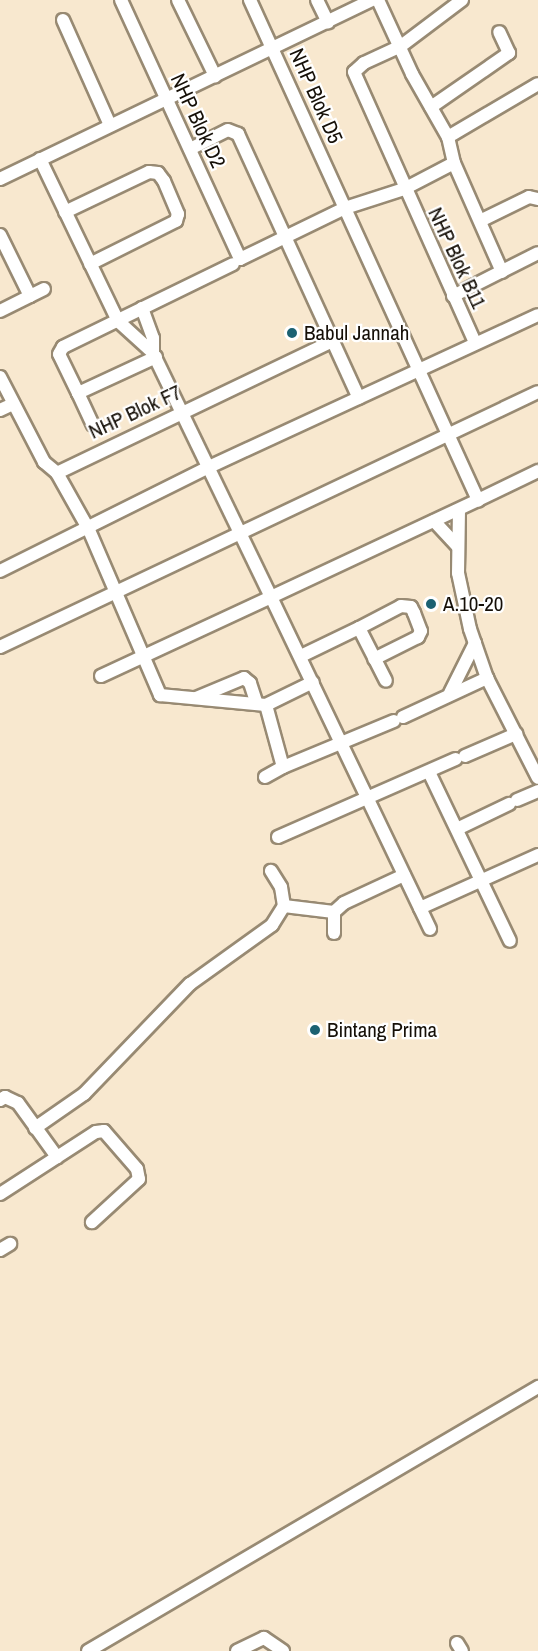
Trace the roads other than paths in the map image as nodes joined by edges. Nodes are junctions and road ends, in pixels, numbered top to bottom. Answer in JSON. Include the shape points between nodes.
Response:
{"nodes":[{"id":1,"x":121,"y":0,"type":"edge"},
{"id":2,"x":178,"y":0,"type":"edge"},
{"id":3,"x":250,"y":0,"type":"edge"},
{"id":4,"x":317,"y":0,"type":"edge"},
{"id":5,"x":372,"y":0,"type":"edge"},
{"id":6,"x":378,"y":0,"type":"edge"},
{"id":7,"x":462,"y":0,"type":"edge"},
{"id":8,"x":63,"y":20,"type":"dead end"},
{"id":9,"x":328,"y":23,"type":"junction"},
{"id":10,"x":499,"y":32,"type":"dead end"},
{"id":11,"x":400,"y":46,"type":"junction"},
{"id":12,"x":274,"y":48,"type":"junction"},
{"id":13,"x":215,"y":76,"type":"junction"},
{"id":14,"x":538,"y":84,"type":"edge"},
{"id":15,"x":167,"y":98,"type":"junction"},
{"id":16,"x":431,"y":107,"type":"junction"},
{"id":17,"x":110,"y":125,"type":"junction"},
{"id":18,"x":448,"y":137,"type":"junction"},
{"id":19,"x":190,"y":149,"type":"junction"},
{"id":20,"x":40,"y":159,"type":"junction"},
{"id":21,"x":454,"y":163,"type":"junction"},
{"id":22,"x":0,"y":179,"type":"edge"},
{"id":23,"x":404,"y":189,"type":"junction"},
{"id":24,"x":537,"y":199,"type":"edge"},
{"id":25,"x":345,"y":208,"type":"junction"},
{"id":26,"x":65,"y":212,"type":"junction"},
{"id":27,"x":482,"y":220,"type":"junction"},
{"id":28,"x":0,"y":235,"type":"edge"},
{"id":29,"x":287,"y":238,"type":"junction"},
{"id":30,"x":538,"y":253,"type":"edge"},
{"id":31,"x":236,"y":261,"type":"junction"},
{"id":32,"x":90,"y":264,"type":"junction"},
{"id":33,"x":502,"y":272,"type":"junction"},
{"id":34,"x":44,"y":289,"type":"dead end"},
{"id":35,"x":30,"y":296,"type":"junction"},
{"id":36,"x":453,"y":296,"type":"junction"},
{"id":37,"x":142,"y":308,"type":"junction"},
{"id":38,"x":0,"y":311,"type":"edge"},
{"id":39,"x":538,"y":315,"type":"edge"},
{"id":40,"x":118,"y":321,"type":"junction"},
{"id":41,"x":334,"y":340,"type":"junction"},
{"id":42,"x":475,"y":343,"type":"junction"},
{"id":43,"x":155,"y":355,"type":"junction"},
{"id":44,"x":420,"y":369,"type":"junction"},
{"id":45,"x":0,"y":377,"type":"edge"},
{"id":46,"x":538,"y":392,"type":"edge"},
{"id":47,"x":78,"y":393,"type":"junction"},
{"id":48,"x":359,"y":398,"type":"junction"},
{"id":49,"x":13,"y":404,"type":"junction"},
{"id":50,"x":0,"y":410,"type":"edge"},
{"id":51,"x":184,"y":411,"type":"junction"},
{"id":52,"x":93,"y":425,"type":"dead end"},
{"id":53,"x":449,"y":434,"type":"junction"},
{"id":54,"x":209,"y":468,"type":"junction"},
{"id":55,"x":538,"y":471,"type":"edge"},
{"id":56,"x":57,"y":473,"type":"junction"},
{"id":57,"x":478,"y":500,"type":"junction"},
{"id":58,"x":459,"y":510,"type":"junction"},
{"id":59,"x":434,"y":521,"type":"junction"},
{"id":60,"x":89,"y":530,"type":"junction"},
{"id":61,"x":238,"y":534,"type":"junction"},
{"id":62,"x":457,"y":546,"type":"junction"},
{"id":63,"x":0,"y":571,"type":"edge"},
{"id":64,"x":115,"y":591,"type":"junction"},
{"id":65,"x":271,"y":597,"type":"junction"},
{"id":66,"x":359,"y":628,"type":"junction"},
{"id":67,"x":475,"y":643,"type":"junction"},
{"id":68,"x":0,"y":647,"type":"edge"},
{"id":69,"x":301,"y":656,"type":"junction"},
{"id":70,"x":142,"y":657,"type":"junction"},
{"id":71,"x":374,"y":659,"type":"junction"},
{"id":72,"x":101,"y":676,"type":"dead end"},
{"id":73,"x":487,"y":678,"type":"junction"},
{"id":74,"x":386,"y":681,"type":"dead end"},
{"id":75,"x":313,"y":682,"type":"junction"},
{"id":76,"x":450,"y":693,"type":"junction"},
{"id":77,"x":194,"y":700,"type":"junction"},
{"id":78,"x":261,"y":704,"type":"junction"},
{"id":79,"x":516,"y":734,"type":"junction"},
{"id":80,"x":343,"y":744,"type":"junction"},
{"id":81,"x":283,"y":767,"type":"junction"},
{"id":82,"x":429,"y":772,"type":"junction"},
{"id":83,"x":265,"y":777,"type":"dead end"},
{"id":84,"x":538,"y":778,"type":"edge"},
{"id":85,"x":538,"y":790,"type":"edge"},
{"id":86,"x":370,"y":799,"type":"junction"},
{"id":87,"x":457,"y":829,"type":"junction"},
{"id":88,"x":278,"y":837,"type":"dead end"},
{"id":89,"x":538,"y":855,"type":"edge"},
{"id":90,"x":271,"y":871,"type":"dead end"},
{"id":91,"x":404,"y":875,"type":"junction"},
{"id":92,"x":482,"y":882,"type":"junction"},
{"id":93,"x":284,"y":906,"type":"junction"},
{"id":94,"x":420,"y":908,"type":"junction"},
{"id":95,"x":334,"y":912,"type":"junction"},
{"id":96,"x":430,"y":929,"type":"dead end"},
{"id":97,"x":334,"y":933,"type":"dead end"},
{"id":98,"x":510,"y":941,"type":"dead end"},
{"id":99,"x":0,"y":1100,"type":"edge"},
{"id":100,"x":35,"y":1128,"type":"junction"},
{"id":101,"x":57,"y":1157,"type":"junction"},
{"id":102,"x":0,"y":1194,"type":"edge"},
{"id":103,"x":92,"y":1222,"type":"dead end"},
{"id":104,"x":538,"y":1387,"type":"edge"},
{"id":105,"x":88,"y":1651,"type":"edge"},
{"id":106,"x":237,"y":1651,"type":"edge"},
{"id":107,"x":284,"y":1651,"type":"edge"}],
"edges":[{"from":1,"to":15,"type":"street","name":"NHP Blok D2"},
{"from":2,"to":13,"type":"street"},
{"from":3,"to":12,"type":"street","name":"NHP Blok D5"},
{"from":4,"to":9,"type":"street","name":"NHP Blok D5"},
{"from":5,"to":9,"type":"street"},
{"from":6,"to":11,"type":"street"},
{"from":7,"to":11,"type":"street"},
{"from":8,"to":17,"type":"street"},
{"from":9,"to":12,"type":"street"},
{"from":10,"to":16,"type":"street","via":[[509,53]]},
{"from":11,"to":16,"type":"street"},
{"from":11,"to":23,"type":"street","name":"NHP Blok B11","via":[[354,72]]},
{"from":12,"to":13,"type":"street"},
{"from":12,"to":25,"type":"street","name":"NHP Blok D5"},
{"from":13,"to":15,"type":"street"},
{"from":14,"to":18,"type":"street"},
{"from":15,"to":17,"type":"street"},
{"from":15,"to":19,"type":"street","name":"NHP Blok D2"},
{"from":16,"to":18,"type":"street"},
{"from":17,"to":20,"type":"street"},
{"from":18,"to":21,"type":"street"},
{"from":19,"to":29,"type":"street","via":[[228,130],[238,135]]},
{"from":19,"to":31,"type":"street","name":"NHP Blok D2"},
{"from":20,"to":22,"type":"street"},
{"from":20,"to":26,"type":"street"},
{"from":21,"to":23,"type":"street"},
{"from":21,"to":27,"type":"street"},
{"from":23,"to":25,"type":"street"},
{"from":23,"to":36,"type":"street","name":"NHP Blok B11"},
{"from":24,"to":27,"type":"street"},
{"from":25,"to":29,"type":"street"},
{"from":25,"to":44,"type":"street"},
{"from":26,"to":32,"type":"street"},
{"from":26,"to":32,"type":"street","via":[[149,172],[158,173],[164,181],[178,214],[176,221]]},
{"from":27,"to":33,"type":"street"},
{"from":28,"to":35,"type":"street"},
{"from":29,"to":31,"type":"street"},
{"from":29,"to":41,"type":"street"},
{"from":30,"to":33,"type":"street"},
{"from":31,"to":37,"type":"street"},
{"from":32,"to":40,"type":"street"},
{"from":33,"to":36,"type":"street"},
{"from":34,"to":35,"type":"street"},
{"from":35,"to":38,"type":"street"},
{"from":36,"to":42,"type":"street","name":"NHP Blok B11"},
{"from":37,"to":40,"type":"street"},
{"from":37,"to":43,"type":"street"},
{"from":39,"to":42,"type":"street"},
{"from":40,"to":43,"type":"street"},
{"from":40,"to":47,"type":"street","via":[[59,351]]},
{"from":41,"to":48,"type":"street"},
{"from":41,"to":51,"type":"street","name":"NHP Blok F7"},
{"from":42,"to":44,"type":"street"},
{"from":43,"to":47,"type":"street"},
{"from":43,"to":51,"type":"street"},
{"from":44,"to":48,"type":"street"},
{"from":44,"to":53,"type":"street"},
{"from":45,"to":49,"type":"street"},
{"from":46,"to":53,"type":"street"},
{"from":47,"to":52,"type":"street"},
{"from":48,"to":54,"type":"street"},
{"from":49,"to":50,"type":"street"},
{"from":49,"to":56,"type":"street","via":[[44,462]]},
{"from":51,"to":54,"type":"street"},
{"from":51,"to":56,"type":"street","name":"NHP Blok F7"},
{"from":53,"to":57,"type":"street"},
{"from":53,"to":61,"type":"street"},
{"from":54,"to":60,"type":"street"},
{"from":54,"to":61,"type":"street"},
{"from":55,"to":57,"type":"street"},
{"from":56,"to":60,"type":"street"},
{"from":57,"to":58,"type":"street"},
{"from":58,"to":59,"type":"street"},
{"from":58,"to":62,"type":"street"},
{"from":59,"to":62,"type":"street"},
{"from":59,"to":65,"type":"street"},
{"from":60,"to":63,"type":"street"},
{"from":60,"to":64,"type":"street"},
{"from":61,"to":64,"type":"street"},
{"from":61,"to":65,"type":"street"},
{"from":62,"to":67,"type":"street","via":[[458,573]]},
{"from":64,"to":68,"type":"street"},
{"from":64,"to":70,"type":"street"},
{"from":65,"to":69,"type":"street"},
{"from":65,"to":70,"type":"street"},
{"from":66,"to":69,"type":"street"},
{"from":66,"to":71,"type":"street"},
{"from":66,"to":71,"type":"street","via":[[401,606],[411,607],[414,613],[421,631],[418,637]]},
{"from":67,"to":73,"type":"street"},
{"from":67,"to":76,"type":"street"},
{"from":69,"to":75,"type":"street"},
{"from":70,"to":72,"type":"street"},
{"from":70,"to":77,"type":"street","via":[[160,695]]},
{"from":71,"to":74,"type":"street"},
{"from":73,"to":76,"type":"street"},
{"from":73,"to":79,"type":"street"},
{"from":75,"to":78,"type":"street"},
{"from":75,"to":80,"type":"street"},
{"from":76,"to":80,"type":"street"},
{"from":77,"to":78,"type":"street"},
{"from":77,"to":78,"type":"street","via":[[239,677],[250,682]]},
{"from":78,"to":81,"type":"street"},
{"from":79,"to":82,"type":"street"},
{"from":79,"to":84,"type":"street"},
{"from":80,"to":81,"type":"street"},
{"from":80,"to":86,"type":"street"},
{"from":81,"to":83,"type":"street"},
{"from":82,"to":86,"type":"street"},
{"from":82,"to":87,"type":"street"},
{"from":85,"to":87,"type":"street"},
{"from":86,"to":88,"type":"street"},
{"from":86,"to":91,"type":"street"},
{"from":87,"to":92,"type":"street"},
{"from":89,"to":92,"type":"street"},
{"from":90,"to":93,"type":"street","via":[[281,887]]},
{"from":91,"to":94,"type":"street"},
{"from":91,"to":95,"type":"street","via":[[344,903]]},
{"from":92,"to":94,"type":"street"},
{"from":92,"to":98,"type":"street"},
{"from":93,"to":95,"type":"street"},
{"from":93,"to":100,"type":"street","via":[[264,933],[177,996],[84,1094]]},
{"from":94,"to":96,"type":"street"},
{"from":95,"to":97,"type":"street"},
{"from":99,"to":100,"type":"street","via":[[12,1098]]},
{"from":100,"to":101,"type":"street"},
{"from":101,"to":102,"type":"street"},
{"from":101,"to":103,"type":"street","via":[[104,1131],[137,1169],[137,1182]]},
{"from":104,"to":105,"type":"street"},
{"from":106,"to":107,"type":"street","via":[[264,1638]]}]}
